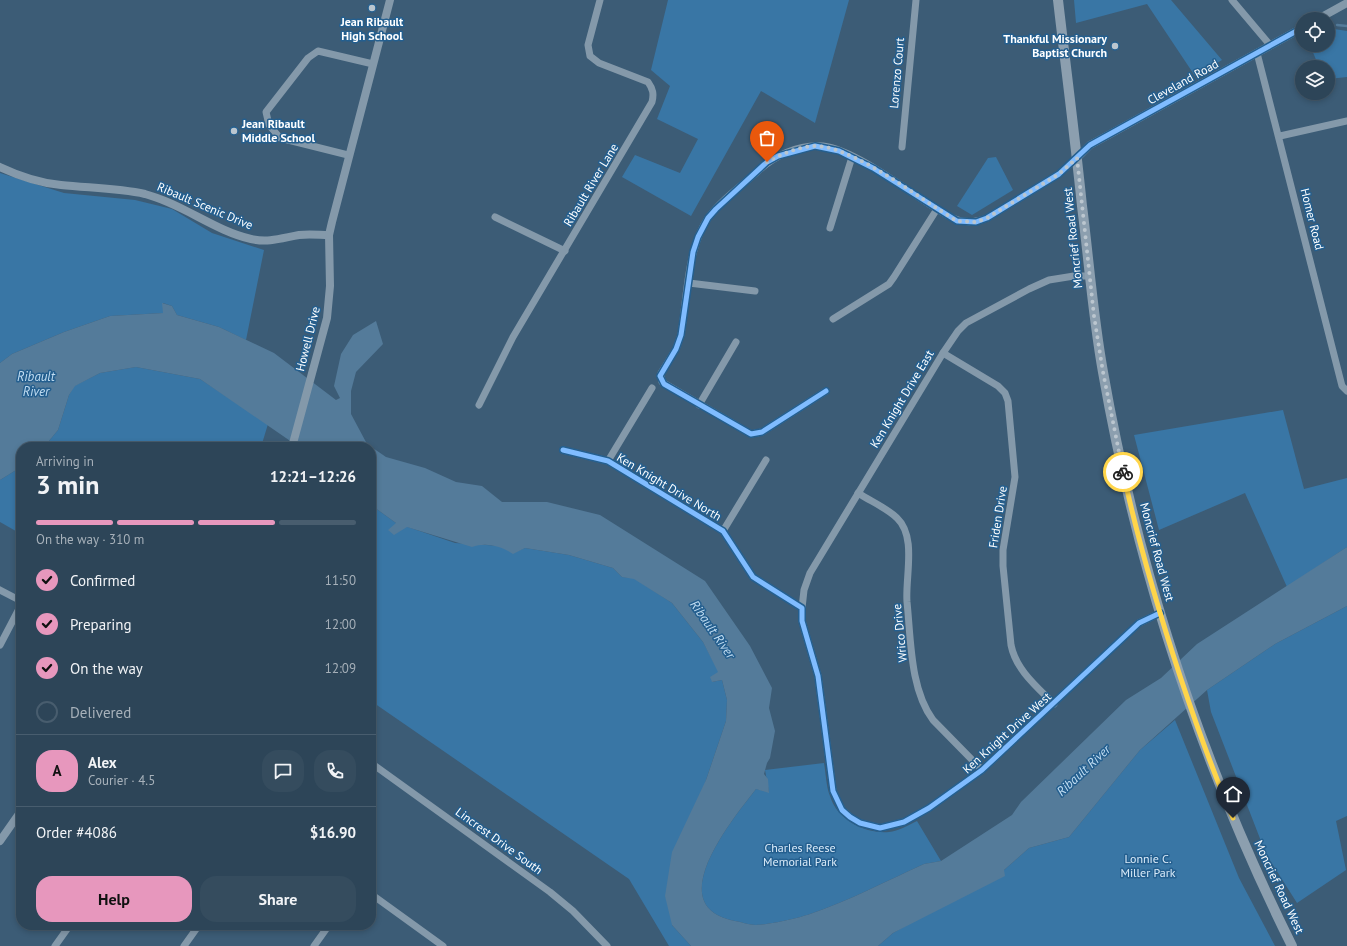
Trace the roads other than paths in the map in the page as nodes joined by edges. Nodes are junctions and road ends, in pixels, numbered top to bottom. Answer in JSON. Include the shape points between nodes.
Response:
{"nodes":[{"id":1,"x":390,"y":0,"type":"edge"},
{"id":2,"x":600,"y":0,"type":"edge"},
{"id":3,"x":916,"y":0,"type":"edge"},
{"id":4,"x":1058,"y":0,"type":"edge"},
{"id":5,"x":1232,"y":0,"type":"edge"},
{"id":6,"x":1347,"y":3,"type":"edge"},
{"id":7,"x":1331,"y":12,"type":"edge"},
{"id":8,"x":1295,"y":32,"type":"edge"},
{"id":9,"x":1270,"y":45,"type":"junction"},
{"id":10,"x":1257,"y":53,"type":"junction"},
{"id":11,"x":373,"y":64,"type":"junction"},
{"id":12,"x":1347,"y":120,"type":"edge"},
{"id":13,"x":1280,"y":136,"type":"junction"},
{"id":14,"x":902,"y":147,"type":"dead end"},
{"id":15,"x":348,"y":155,"type":"junction"},
{"id":16,"x":852,"y":157,"type":"junction"},
{"id":17,"x":1077,"y":158,"type":"junction"},
{"id":18,"x":0,"y":167,"type":"edge"},
{"id":19,"x":937,"y":209,"type":"junction"},
{"id":20,"x":495,"y":217,"type":"dead end"},
{"id":21,"x":830,"y":228,"type":"dead end"},
{"id":22,"x":330,"y":235,"type":"junction"},
{"id":23,"x":565,"y":251,"type":"junction"},
{"id":24,"x":1089,"y":276,"type":"junction"},
{"id":25,"x":689,"y":283,"type":"junction"},
{"id":26,"x":754,"y":291,"type":"dead end"},
{"id":27,"x":833,"y":319,"type":"dead end"},
{"id":28,"x":736,"y":342,"type":"dead end"},
{"id":29,"x":943,"y":353,"type":"junction"},
{"id":30,"x":652,"y":388,"type":"dead end"},
{"id":31,"x":1346,"y":390,"type":"edge"},
{"id":32,"x":826,"y":391,"type":"dead end"},
{"id":33,"x":479,"y":405,"type":"dead end"},
{"id":34,"x":699,"y":405,"type":"junction"},
{"id":35,"x":293,"y":442,"type":"edge"},
{"id":36,"x":563,"y":450,"type":"dead end"},
{"id":37,"x":766,"y":460,"type":"dead end"},
{"id":38,"x":608,"y":461,"type":"junction"},
{"id":39,"x":858,"y":493,"type":"junction"},
{"id":40,"x":723,"y":531,"type":"junction"},
{"id":41,"x":0,"y":590,"type":"edge"},
{"id":42,"x":16,"y":598,"type":"edge"},
{"id":43,"x":802,"y":608,"type":"junction"},
{"id":44,"x":1160,"y":614,"type":"junction"},
{"id":45,"x":16,"y":615,"type":"edge"},
{"id":46,"x":0,"y":645,"type":"edge"},
{"id":47,"x":1054,"y":704,"type":"junction"},
{"id":48,"x":376,"y":767,"type":"edge"},
{"id":49,"x":982,"y":770,"type":"junction"},
{"id":50,"x":16,"y":818,"type":"edge"},
{"id":51,"x":0,"y":841,"type":"edge"},
{"id":52,"x":376,"y":898,"type":"edge"},
{"id":53,"x":66,"y":930,"type":"edge"},
{"id":54,"x":195,"y":930,"type":"edge"},
{"id":55,"x":325,"y":930,"type":"edge"},
{"id":56,"x":55,"y":946,"type":"edge"},
{"id":57,"x":184,"y":946,"type":"edge"},
{"id":58,"x":314,"y":946,"type":"edge"},
{"id":59,"x":443,"y":946,"type":"edge"},
{"id":60,"x":607,"y":946,"type":"edge"},
{"id":61,"x":1292,"y":946,"type":"edge"}],
"edges":[{"from":1,"to":11,"type":"street"},
{"from":2,"to":23,"type":"street","name":"Ribault River Lane","via":[[588,45],[590,56],[599,63],[648,82],[654,95]]},
{"from":3,"to":14,"type":"street","name":"Lorenzo Court"},
{"from":4,"to":17,"type":"main road","name":"Moncrief Road West"},
{"from":5,"to":9,"type":"street"},
{"from":6,"to":7,"type":"street"},
{"from":8,"to":9,"type":"street","name":"Cleveland Road"},
{"from":9,"to":10,"type":"street","name":"Cleveland Road"},
{"from":10,"to":13,"type":"street","name":"Homer Road"},
{"from":10,"to":17,"type":"street","name":"Cleveland Road","via":[[1096,142]]},
{"from":11,"to":15,"type":"street"},
{"from":11,"to":15,"type":"street","via":[[318,51],[308,58],[266,112],[269,125],[280,138]]},
{"from":12,"to":13,"type":"street"},
{"from":13,"to":31,"type":"street","name":"Homer Road","via":[[1342,386]]},
{"from":15,"to":22,"type":"street"},
{"from":16,"to":19,"type":"street"},
{"from":16,"to":21,"type":"street"},
{"from":16,"to":25,"type":"street","via":[[824,146],[815,146],[786,152],[767,162],[708,218],[695,244]]},
{"from":17,"to":19,"type":"street","via":[[1059,174],[987,218],[968,223],[957,221]]},
{"from":17,"to":24,"type":"main road","name":"Moncrief Road West"},
{"from":18,"to":22,"type":"street","name":"Ribault Scenic Drive","via":[[59,185],[145,194],[251,239],[266,241],[299,235]]},
{"from":19,"to":27,"type":"street","via":[[889,284]]},
{"from":20,"to":23,"type":"street"},
{"from":22,"to":35,"type":"street","name":"Howell Drive","via":[[327,318]]},
{"from":23,"to":33,"type":"street","name":"Ribault River Lane","via":[[513,337]]},
{"from":24,"to":29,"type":"street","name":"Ken Knight Drive East","via":[[1049,280],[1029,288],[966,323]]},
{"from":24,"to":44,"type":"main road","name":"Moncrief Road West","via":[[1118,450],[1140,544]]},
{"from":25,"to":26,"type":"street"},
{"from":25,"to":34,"type":"street","via":[[681,335],[676,349],[661,373],[661,379],[664,384]]},
{"from":28,"to":34,"type":"street"},
{"from":29,"to":39,"type":"street","name":"Ken Knight Drive East"},
{"from":29,"to":47,"type":"street","name":"Friden Drive","via":[[998,386],[1008,401],[1015,477],[1003,550],[1003,566],[1012,653],[1021,669]]},
{"from":30,"to":38,"type":"street"},
{"from":32,"to":34,"type":"street","via":[[756,435],[746,433]]},
{"from":36,"to":38,"type":"street","name":"Ken Knight Drive North"},
{"from":37,"to":40,"type":"street"},
{"from":38,"to":40,"type":"street","name":"Ken Knight Drive North"},
{"from":39,"to":43,"type":"street","name":"Ken Knight Drive East","via":[[810,573],[804,590]]},
{"from":39,"to":49,"type":"street","name":"Wrico Drive","via":[[896,517],[905,528],[909,542],[906,589],[919,695],[933,720]]},
{"from":40,"to":43,"type":"street","name":"Ken Knight Drive North","via":[[753,577]]},
{"from":41,"to":42,"type":"street"},
{"from":43,"to":49,"type":"street","name":"Ken Knight Drive West","via":[[802,621],[818,676],[833,791],[842,810],[860,823],[880,828],[895,825],[929,808]]},
{"from":44,"to":47,"type":"street","name":"Ken Knight Drive West","via":[[1139,624]]},
{"from":44,"to":61,"type":"main road","name":"Moncrief Road West","via":[[1227,805]]},
{"from":45,"to":46,"type":"street"},
{"from":47,"to":49,"type":"street","name":"Ken Knight Drive West"},
{"from":48,"to":60,"type":"street","name":"Lincrest Drive South","via":[[550,892]]},
{"from":50,"to":51,"type":"street"},
{"from":52,"to":59,"type":"street"},
{"from":53,"to":56,"type":"street"},
{"from":54,"to":57,"type":"street"},
{"from":55,"to":58,"type":"street"}]}
